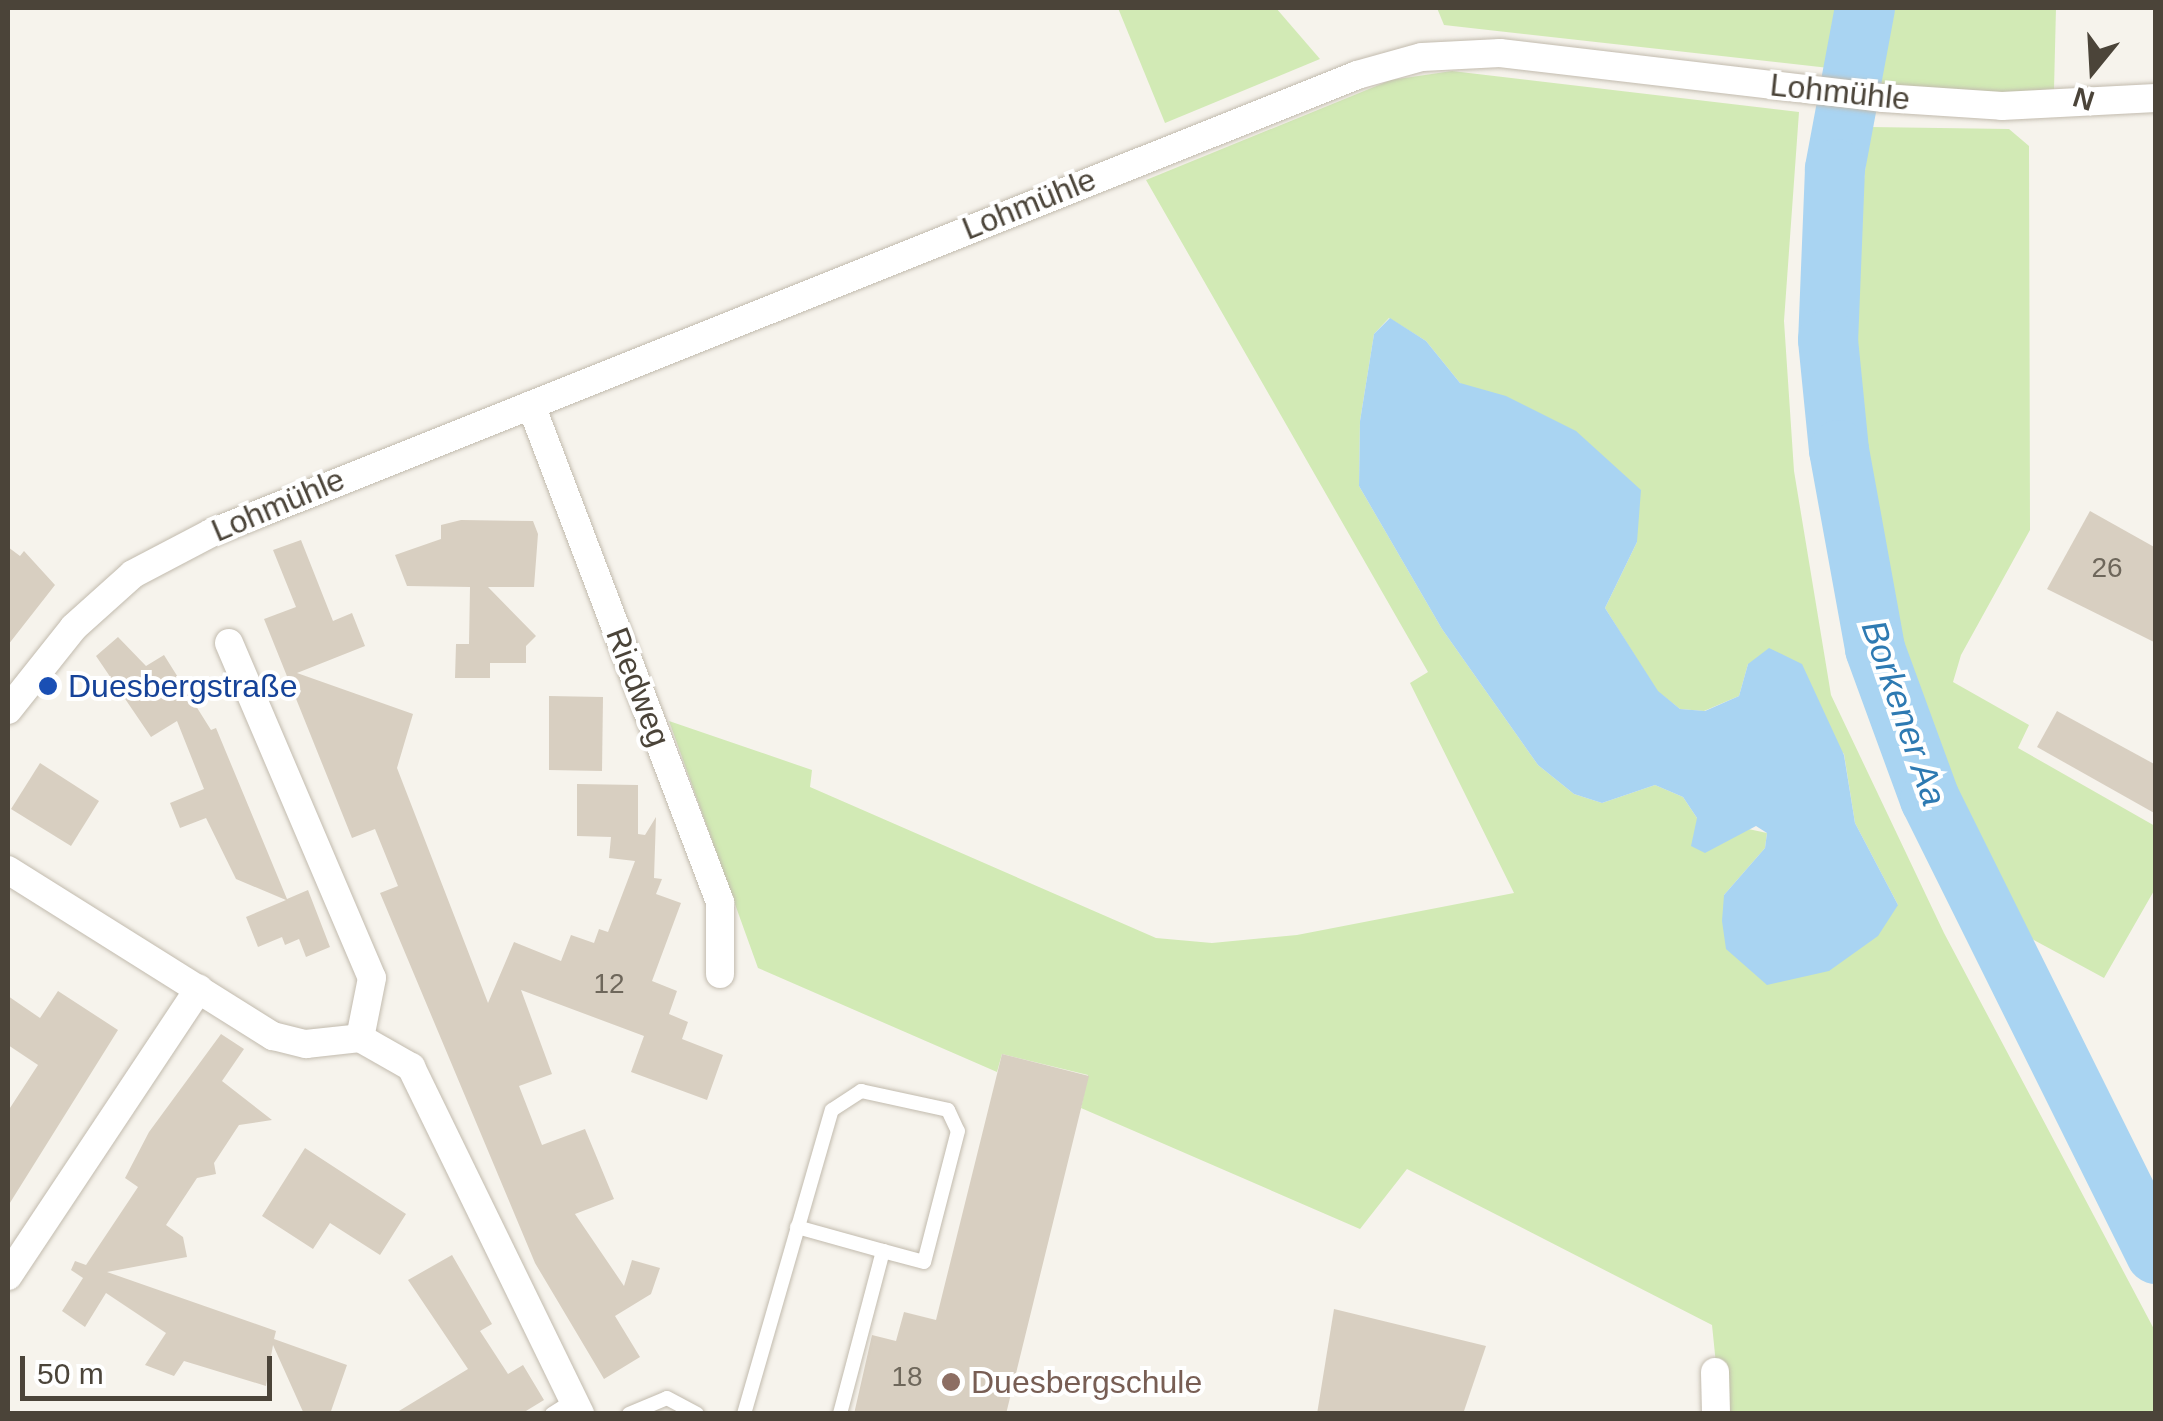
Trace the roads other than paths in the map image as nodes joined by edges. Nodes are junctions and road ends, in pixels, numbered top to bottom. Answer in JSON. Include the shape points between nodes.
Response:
{"nodes":[{"id":1,"x":2156,"y":98,"type":"edge"},
{"id":2,"x":532,"y":405,"type":"junction"},
{"id":3,"x":229,"y":643,"type":"dead end"},
{"id":4,"x":8,"y":710,"type":"edge"},
{"id":5,"x":8,"y":870,"type":"edge"},
{"id":6,"x":720,"y":974,"type":"dead end"},
{"id":7,"x":200,"y":989,"type":"junction"},
{"id":8,"x":360,"y":1038,"type":"junction"},
{"id":9,"x":797,"y":1226,"type":"junction"},
{"id":10,"x":882,"y":1252,"type":"junction"},
{"id":11,"x":8,"y":1276,"type":"edge"},
{"id":12,"x":1715,"y":1372,"type":"dead end"},
{"id":13,"x":568,"y":1409,"type":"edge"},
{"id":14,"x":629,"y":1414,"type":"edge"},
{"id":15,"x":696,"y":1414,"type":"edge"},
{"id":16,"x":744,"y":1414,"type":"edge"},
{"id":17,"x":840,"y":1414,"type":"edge"},
{"id":18,"x":1716,"y":1414,"type":"edge"}],
"edges":[{"from":1,"to":2,"type":"street","name":"Lohmühle","via":[[2002,106],[1500,53],[1422,57],[1262,109]]},
{"from":2,"to":4,"type":"street","name":"Lohmühle","via":[[333,481],[133,574],[74,627]]},
{"from":2,"to":6,"type":"street","name":"Riedweg","via":[[720,902]]},
{"from":3,"to":8,"type":"street","via":[[372,978]]},
{"from":5,"to":7,"type":"street"},
{"from":7,"to":8,"type":"street","via":[[288,1043]]},
{"from":7,"to":11,"type":"street"},
{"from":8,"to":13,"type":"street","via":[[398,1058],[420,1080]]},
{"from":9,"to":10,"type":"lane"},
{"from":9,"to":10,"type":"lane","via":[[832,1110],[848,1094],[948,1110],[958,1131],[924,1262]]},
{"from":9,"to":16,"type":"lane"},
{"from":10,"to":17,"type":"lane"},
{"from":12,"to":18,"type":"street"},
{"from":14,"to":15,"type":"lane","via":[[667,1398]]}]}
